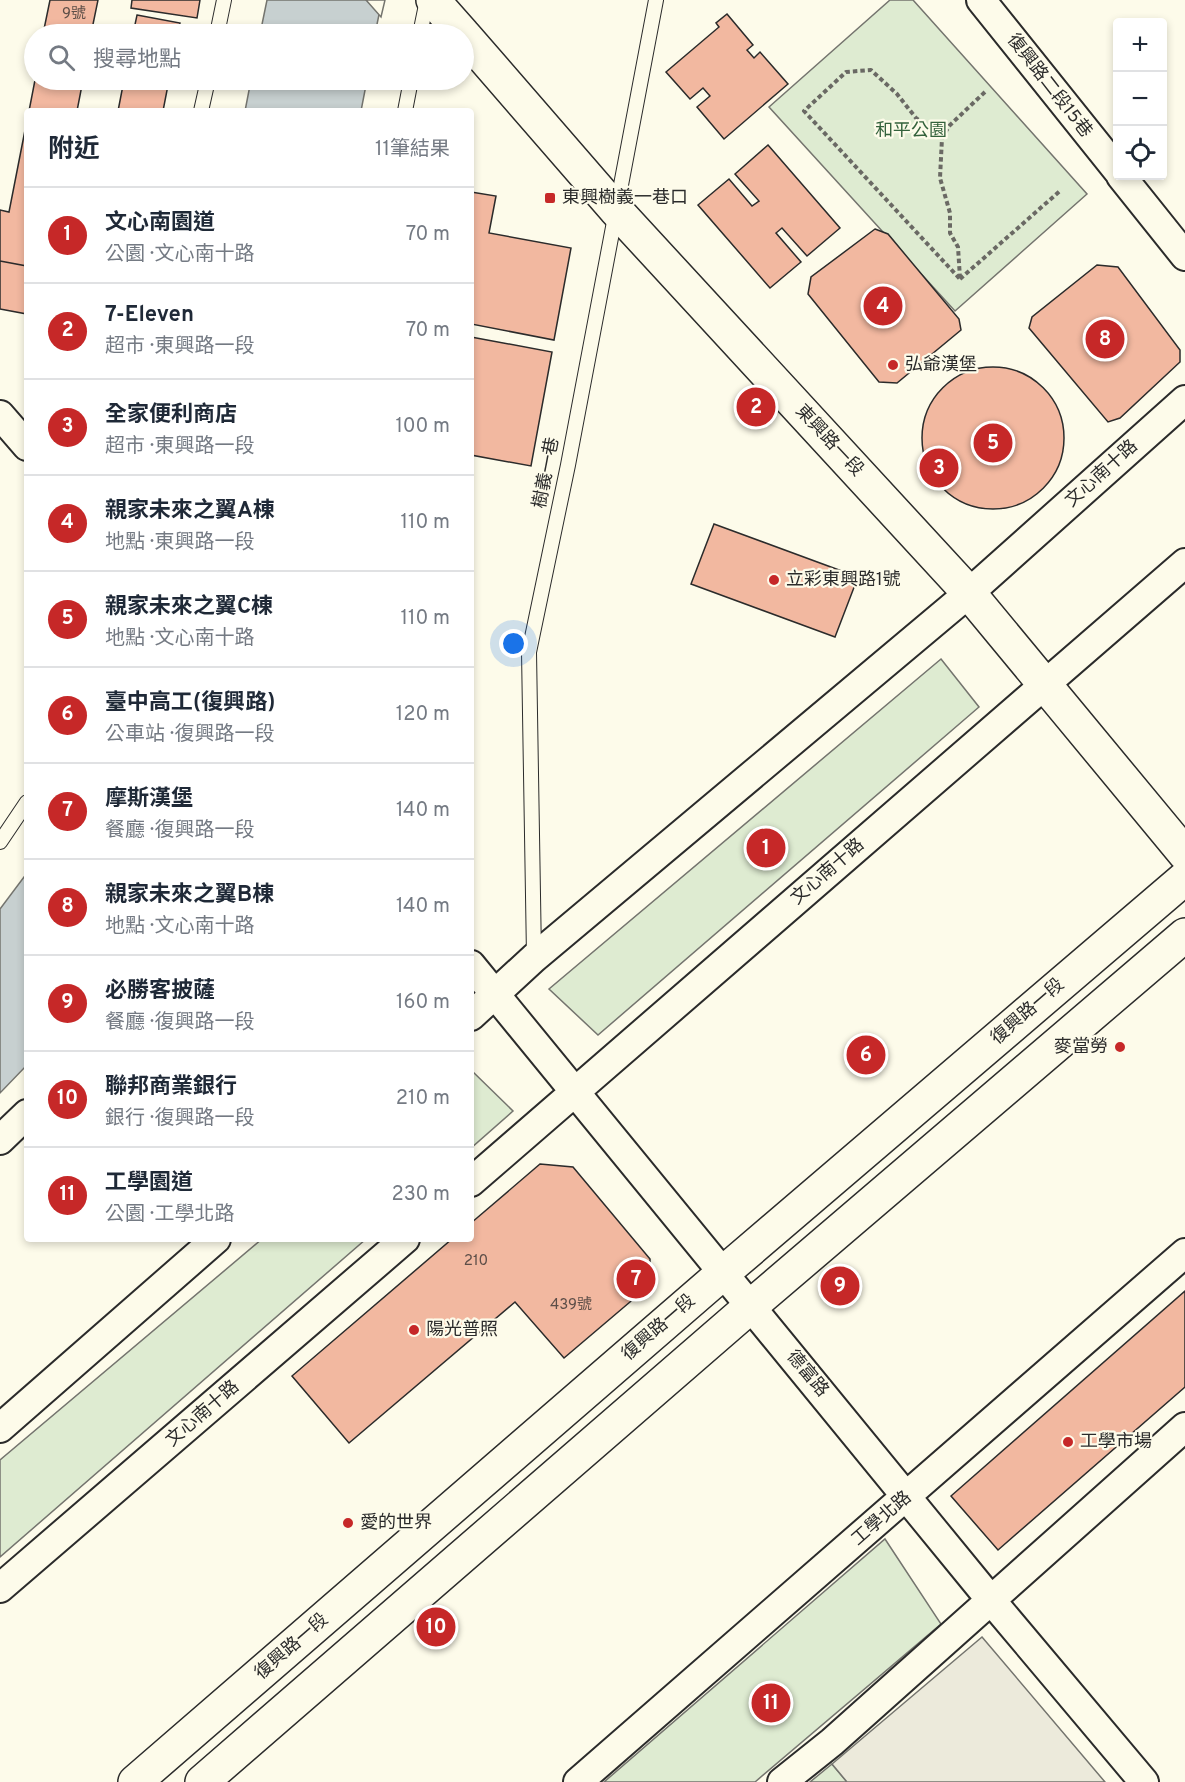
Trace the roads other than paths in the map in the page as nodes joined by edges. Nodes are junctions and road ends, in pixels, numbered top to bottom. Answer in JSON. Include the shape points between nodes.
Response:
{"nodes":[{"id":1,"x":224,"y":0,"type":"edge"},
{"id":2,"x":427,"y":0,"type":"edge"},
{"id":3,"x":433,"y":0,"type":"edge"},
{"id":4,"x":656,"y":0,"type":"edge"},
{"id":5,"x":981,"y":0,"type":"edge"},
{"id":6,"x":219,"y":24,"type":"edge"},
{"id":7,"x":422,"y":24,"type":"edge"},
{"id":8,"x":454,"y":24,"type":"edge"},
{"id":9,"x":474,"y":48,"type":"edge"},
{"id":10,"x":206,"y":90,"type":"edge"},
{"id":11,"x":409,"y":90,"type":"edge"},
{"id":12,"x":202,"y":108,"type":"edge"},
{"id":13,"x":406,"y":108,"type":"edge"},
{"id":14,"x":1113,"y":165,"type":"edge"},
{"id":15,"x":1124,"y":180,"type":"edge"},
{"id":16,"x":615,"y":209,"type":"junction"},
{"id":17,"x":1185,"y":256,"type":"edge"},
{"id":18,"x":1185,"y":400,"type":"edge"},
{"id":19,"x":0,"y":415,"type":"edge"},
{"id":20,"x":24,"y":443,"type":"edge"},
{"id":21,"x":1185,"y":563,"type":"edge"},
{"id":22,"x":969,"y":592,"type":"junction"},
{"id":23,"x":1045,"y":682,"type":"junction"},
{"id":24,"x":24,"y":807,"type":"edge"},
{"id":25,"x":0,"y":843,"type":"edge"},
{"id":26,"x":1185,"y":854,"type":"edge"},
{"id":27,"x":1185,"y":878,"type":"edge"},
{"id":28,"x":1185,"y":935,"type":"edge"},
{"id":29,"x":534,"y":958,"type":"junction"},
{"id":30,"x":474,"y":968,"type":"edge"},
{"id":31,"x":496,"y":994,"type":"junction"},
{"id":32,"x":474,"y":1013,"type":"edge"},
{"id":33,"x":574,"y":1094,"type":"junction"},
{"id":34,"x":24,"y":1117,"type":"edge"},
{"id":35,"x":0,"y":1140,"type":"edge"},
{"id":36,"x":474,"y":1179,"type":"edge"},
{"id":37,"x":213,"y":1242,"type":"edge"},
{"id":38,"x":402,"y":1242,"type":"edge"},
{"id":39,"x":1185,"y":1253,"type":"edge"},
{"id":40,"x":723,"y":1273,"type":"junction"},
{"id":41,"x":751,"y":1306,"type":"junction"},
{"id":42,"x":1185,"y":1427,"type":"edge"},
{"id":43,"x":0,"y":1428,"type":"edge"},
{"id":44,"x":908,"y":1496,"type":"junction"},
{"id":45,"x":0,"y":1588,"type":"edge"},
{"id":46,"x":990,"y":1599,"type":"junction"},
{"id":47,"x":135,"y":1782,"type":"edge"},
{"id":48,"x":202,"y":1782,"type":"edge"},
{"id":49,"x":578,"y":1782,"type":"edge"},
{"id":50,"x":782,"y":1782,"type":"edge"},
{"id":51,"x":1144,"y":1782,"type":"edge"}],
"edges":[{"from":1,"to":6,"type":"lane"},
{"from":2,"to":7,"type":"lane"},
{"from":3,"to":8,"type":"main road","name":"東興路一段"},
{"from":4,"to":16,"type":"lane","name":"樹義一巷"},
{"from":5,"to":14,"type":"street","name":"復興路二段15巷"},
{"from":9,"to":16,"type":"main road","name":"東興路一段"},
{"from":10,"to":12,"type":"lane"},
{"from":11,"to":13,"type":"lane"},
{"from":15,"to":17,"type":"street"},
{"from":16,"to":22,"type":"main road","name":"東興路一段"},
{"from":16,"to":29,"type":"lane","name":"樹義一巷","via":[[529,652]]},
{"from":18,"to":22,"type":"street","name":"文心南十路"},
{"from":19,"to":20,"type":"street"},
{"from":21,"to":23,"type":"street","name":"文心南十路"},
{"from":22,"to":23,"type":"main road","name":"東興路一段"},
{"from":22,"to":29,"type":"street","name":"文心南十路"},
{"from":23,"to":26,"type":"main road","name":"東興路一段"},
{"from":23,"to":33,"type":"street","name":"文心南十路"},
{"from":24,"to":25,"type":"lane"},
{"from":27,"to":40,"type":"main road","name":"復興路一段"},
{"from":28,"to":41,"type":"main road"},
{"from":29,"to":31,"type":"street","name":"文心南十路"},
{"from":30,"to":31,"type":"street","name":"德富路"},
{"from":31,"to":32,"type":"street","name":"文心南十路"},
{"from":31,"to":33,"type":"street","name":"德富路"},
{"from":33,"to":36,"type":"street","name":"文心南十路"},
{"from":33,"to":40,"type":"street","name":"德富路"},
{"from":34,"to":35,"type":"street"},
{"from":37,"to":43,"type":"street"},
{"from":38,"to":45,"type":"street","name":"文心南十路"},
{"from":39,"to":44,"type":"street","name":"工學北路"},
{"from":40,"to":41,"type":"street","name":"德富路"},
{"from":40,"to":47,"type":"main road","name":"復興路一段"},
{"from":41,"to":44,"type":"street","name":"德富路"},
{"from":41,"to":48,"type":"main road"},
{"from":42,"to":46,"type":"street"},
{"from":44,"to":46,"type":"street","name":"德富路"},
{"from":44,"to":49,"type":"street","name":"工學北路"},
{"from":46,"to":50,"type":"street"},
{"from":46,"to":51,"type":"street","name":"德富路"}]}
